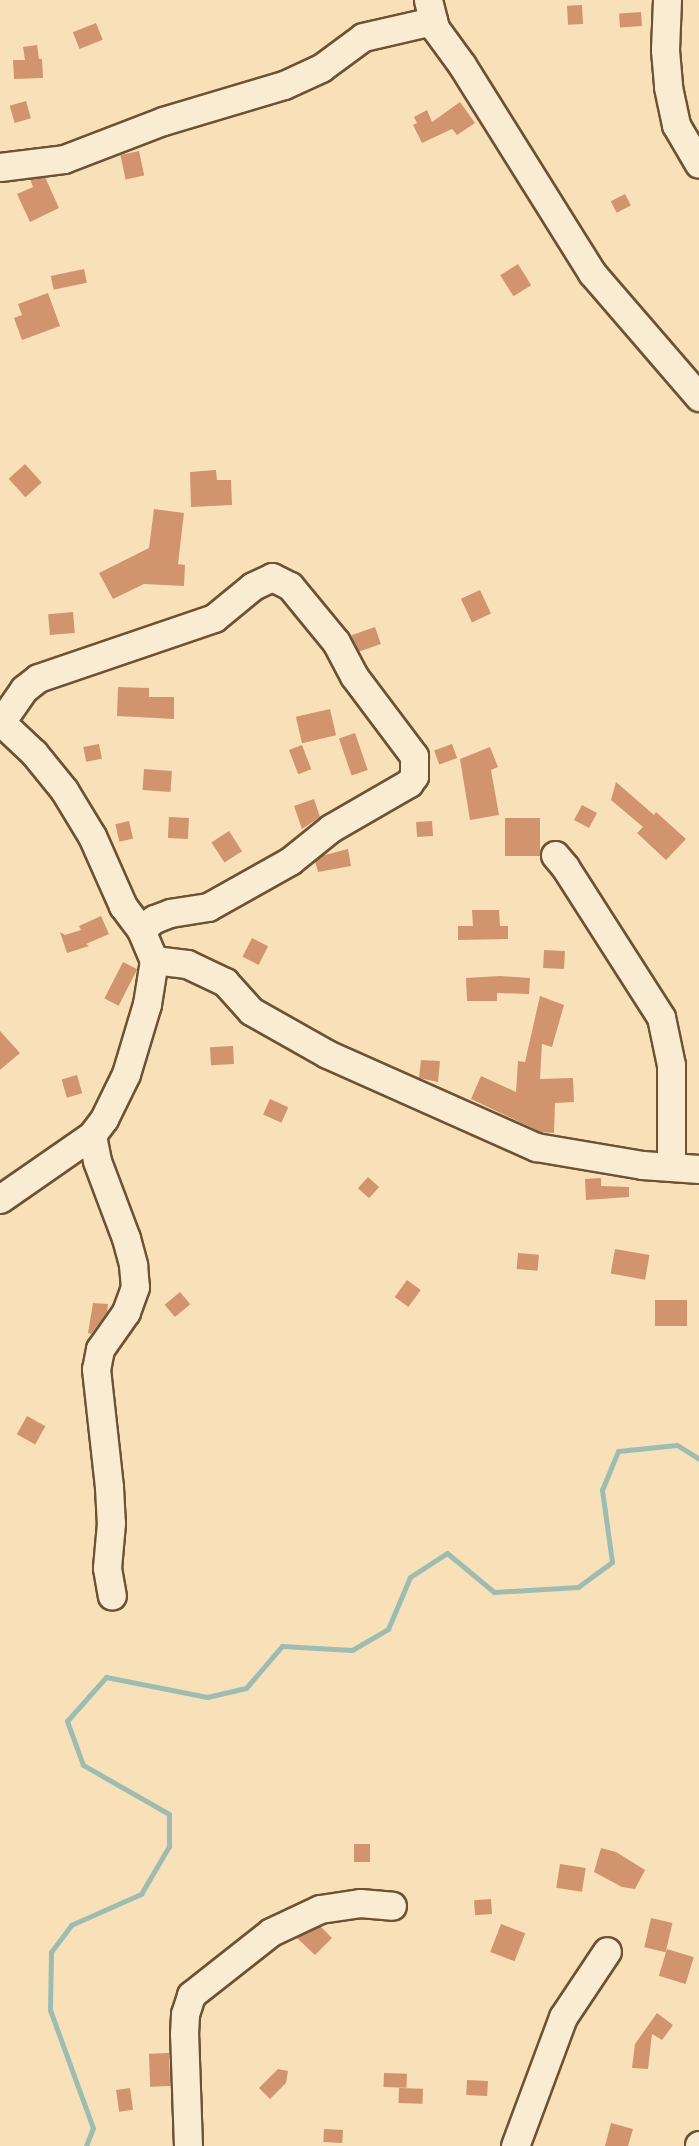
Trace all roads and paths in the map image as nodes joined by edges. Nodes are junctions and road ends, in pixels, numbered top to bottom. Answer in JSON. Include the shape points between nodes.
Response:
{"nodes":[{"id":1,"x":667,"y":0,"type":"edge"},
{"id":2,"x":431,"y":10,"type":"edge"},
{"id":3,"x":699,"y":164,"type":"edge"},
{"id":4,"x":0,"y":167,"type":"edge"},
{"id":5,"x":699,"y":397,"type":"edge"},
{"id":6,"x":1,"y":722,"type":"edge"},
{"id":7,"x":555,"y":855,"type":"dead end"},
{"id":8,"x":116,"y":889,"type":"junction"},
{"id":9,"x":170,"y":913,"type":"junction"},
{"id":10,"x":141,"y":930,"type":"junction"},
{"id":11,"x":154,"y":960,"type":"junction"},
{"id":12,"x":92,"y":1135,"type":"junction"},
{"id":13,"x":671,"y":1165,"type":"junction"},
{"id":14,"x":699,"y":1169,"type":"edge"},
{"id":15,"x":0,"y":1199,"type":"edge"},
{"id":16,"x":112,"y":1596,"type":"dead end"},
{"id":17,"x":392,"y":1906,"type":"dead end"},
{"id":18,"x":607,"y":1951,"type":"dead end"},
{"id":19,"x":188,"y":2146,"type":"edge"},
{"id":20,"x":515,"y":2146,"type":"edge"}],
"edges":[{"from":1,"to":3,"type":"street","via":[[668,87],[676,125]]},
{"from":2,"to":4,"type":"street","via":[[363,38],[321,68],[284,85],[163,121],[64,159]]},
{"from":2,"to":5,"type":"street","via":[[435,28],[592,273]]},
{"from":6,"to":8,"type":"street","via":[[34,753],[64,790],[92,836]]},
{"from":6,"to":9,"type":"street","via":[[24,689],[38,678],[214,618],[253,586],[272,577],[290,586],[336,642],[354,676],[414,756],[414,776],[409,783],[331,828],[290,861],[237,892],[208,908]]},
{"from":7,"to":13,"type":"street","via":[[661,1017],[671,1065]]},
{"from":8,"to":9,"type":"street"},
{"from":8,"to":10,"type":"street"},
{"from":9,"to":10,"type":"street"},
{"from":10,"to":11,"type":"street"},
{"from":11,"to":12,"type":"street","via":[[147,1004],[126,1074]]},
{"from":11,"to":13,"type":"street","via":[[187,964],[225,982],[251,1011],[327,1054],[536,1147],[642,1165]]},
{"from":12,"to":15,"type":"street"},
{"from":12,"to":16,"type":"street","via":[[97,1161],[126,1238],[135,1287],[126,1312],[100,1349],[96,1369],[109,1487],[107,1568]]},
{"from":13,"to":14,"type":"street"},
{"from":17,"to":19,"type":"street","via":[[360,1903],[320,1908],[271,1932],[191,1995],[184,2034]]},
{"from":18,"to":20,"type":"street","via":[[563,2017]]}]}
